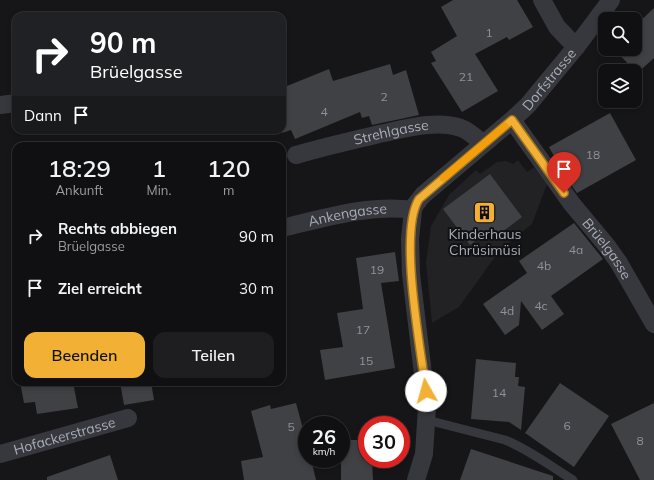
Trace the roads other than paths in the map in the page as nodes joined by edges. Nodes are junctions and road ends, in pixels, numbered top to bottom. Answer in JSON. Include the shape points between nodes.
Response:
{"nodes":[{"id":1,"x":542,"y":0,"type":"edge"},
{"id":2,"x":611,"y":0,"type":"edge"},
{"id":3,"x":576,"y":48,"type":"junction"},
{"id":4,"x":12,"y":104,"type":"edge"},
{"id":5,"x":0,"y":105,"type":"edge"},
{"id":6,"x":512,"y":120,"type":"junction"},
{"id":7,"x":483,"y":144,"type":"junction"},
{"id":8,"x":296,"y":155,"type":"dead end"},
{"id":9,"x":413,"y":210,"type":"junction"},
{"id":10,"x":286,"y":227,"type":"edge"},
{"id":11,"x":654,"y":324,"type":"edge"},
{"id":12,"x":128,"y":418,"type":"dead end"},
{"id":13,"x":427,"y":420,"type":"junction"},
{"id":14,"x":0,"y":454,"type":"edge"},
{"id":15,"x":416,"y":480,"type":"edge"},
{"id":16,"x":573,"y":480,"type":"edge"}],
"edges":[{"from":1,"to":3,"type":"street","via":[[557,27]]},
{"from":2,"to":3,"type":"street","name":"Dorfstrasse"},
{"from":3,"to":6,"type":"street","name":"Dorfstrasse"},
{"from":4,"to":5,"type":"street"},
{"from":6,"to":7,"type":"street","name":"Dorfstrasse"},
{"from":6,"to":11,"type":"street","name":"Brüelgasse","via":[[572,204],[619,263]]},
{"from":7,"to":8,"type":"street","name":"Strehlgasse","via":[[460,128],[436,124]]},
{"from":7,"to":9,"type":"street","name":"Dorfstrasse","via":[[423,195]]},
{"from":9,"to":10,"type":"street","name":"Ankengasse","via":[[368,209]]},
{"from":9,"to":13,"type":"street","name":"Dorfstrasse","via":[[411,274],[426,391]]},
{"from":12,"to":14,"type":"street","name":"Hofackerstrasse"},
{"from":13,"to":15,"type":"street","name":"Dorfstrasse","via":[[424,454]]},
{"from":13,"to":16,"type":"lane","via":[[516,444]]}]}
